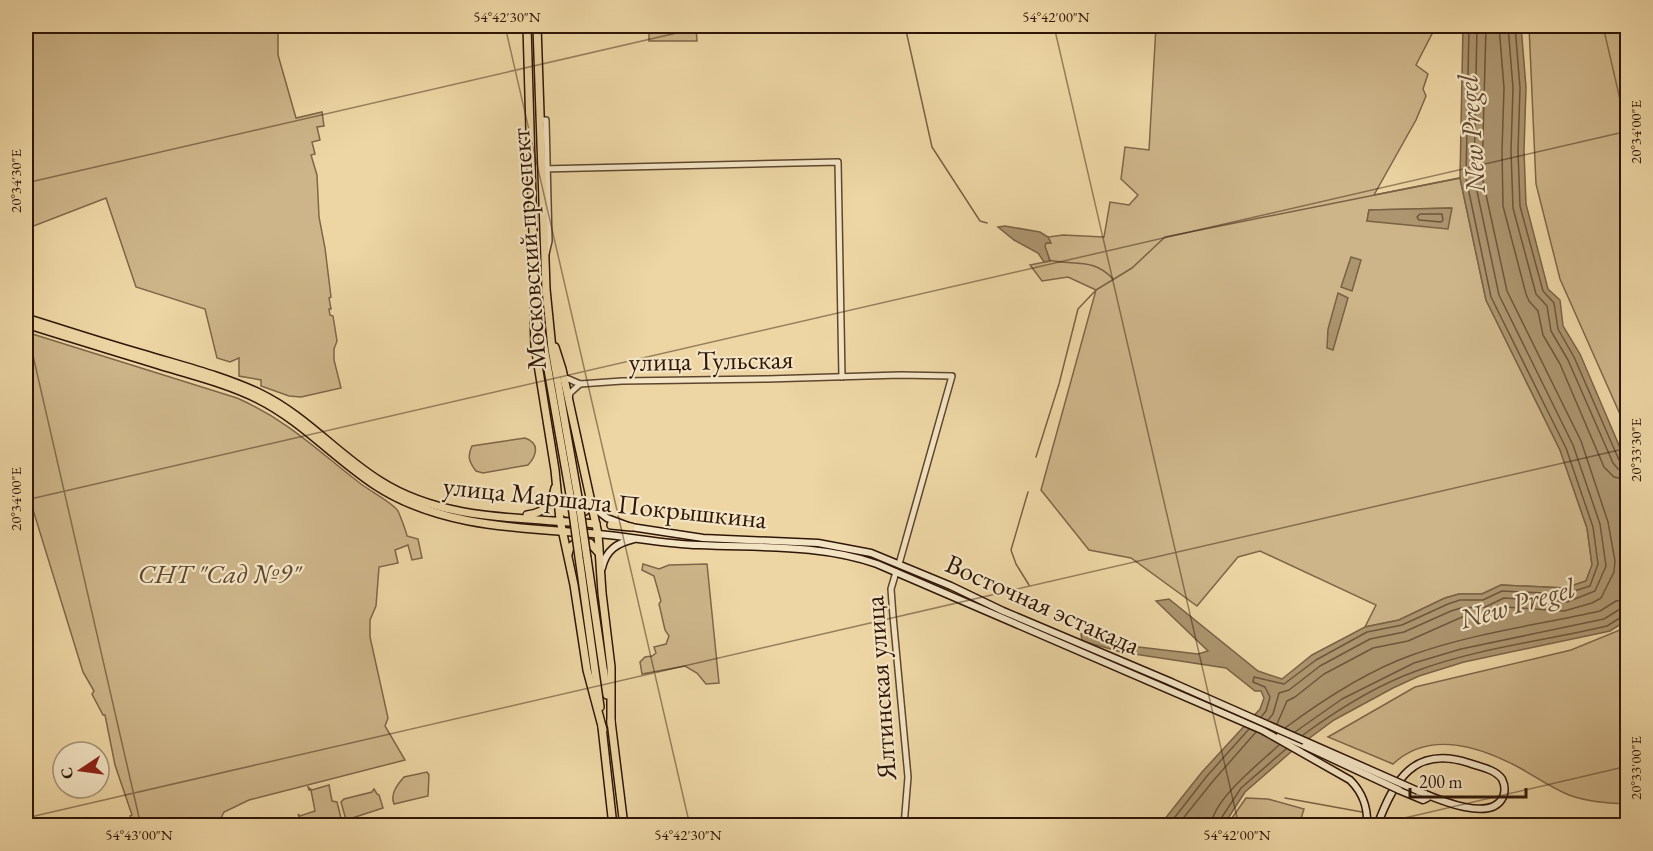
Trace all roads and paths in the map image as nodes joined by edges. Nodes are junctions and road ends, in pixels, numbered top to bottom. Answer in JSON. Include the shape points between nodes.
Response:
{"nodes":[{"id":1,"x":527,"y":26,"type":"edge"},
{"id":2,"x":537,"y":26,"type":"edge"},
{"id":3,"x":538,"y":60,"type":"junction"},
{"id":4,"x":528,"y":61,"type":"junction"},
{"id":5,"x":543,"y":120,"type":"junction"},
{"id":6,"x":547,"y":159,"type":"junction"},
{"id":7,"x":558,"y":167,"type":"junction"},
{"id":8,"x":545,"y":169,"type":"junction"},
{"id":9,"x":535,"y":302,"type":"junction"},
{"id":10,"x":26,"y":318,"type":"edge"},
{"id":11,"x":26,"y":324,"type":"edge"},
{"id":12,"x":550,"y":333,"type":"junction"},
{"id":13,"x":952,"y":376,"type":"joint"},
{"id":14,"x":564,"y":377,"type":"junction"},
{"id":15,"x":842,"y":377,"type":"junction"},
{"id":16,"x":580,"y":384,"type":"junction"},
{"id":17,"x":569,"y":402,"type":"junction"},
{"id":18,"x":556,"y":479,"type":"junction"},
{"id":19,"x":558,"y":495,"type":"junction"},
{"id":20,"x":591,"y":498,"type":"junction"},
{"id":21,"x":575,"y":505,"type":"junction"},
{"id":22,"x":510,"y":516,"type":"junction"},
{"id":23,"x":560,"y":520,"type":"junction"},
{"id":24,"x":596,"y":524,"type":"junction"},
{"id":25,"x":611,"y":525,"type":"joint"},
{"id":26,"x":631,"y":527,"type":"junction"},
{"id":27,"x":533,"y":529,"type":"junction"},
{"id":28,"x":562,"y":531,"type":"junction"},
{"id":29,"x":598,"y":534,"type":"junction"},
{"id":30,"x":640,"y":538,"type":"junction"},
{"id":31,"x":583,"y":557,"type":"junction"},
{"id":32,"x":568,"y":558,"type":"junction"},
{"id":33,"x":600,"y":558,"type":"junction"},
{"id":34,"x":899,"y":564,"type":"junction"},
{"id":35,"x":896,"y":572,"type":"junction"},
{"id":36,"x":601,"y":577,"type":"junction"},
{"id":37,"x":611,"y":724,"type":"junction"},
{"id":38,"x":603,"y":730,"type":"junction"},
{"id":39,"x":1262,"y":730,"type":"junction"},
{"id":40,"x":1420,"y":794,"type":"junction"},
{"id":41,"x":613,"y":825,"type":"edge"},
{"id":42,"x":624,"y":825,"type":"edge"},
{"id":43,"x":904,"y":825,"type":"edge"},
{"id":44,"x":1366,"y":825,"type":"edge"},
{"id":45,"x":1377,"y":825,"type":"edge"}],
"edges":[{"from":1,"to":4,"type":"main road","name":"Московский проспект"},
{"from":2,"to":3,"type":"main road","name":"Московский проспект"},
{"from":3,"to":4,"type":"main road"},
{"from":3,"to":5,"type":"main road","name":"Московский проспект"},
{"from":4,"to":9,"type":"main road","name":"Московский проспект"},
{"from":5,"to":6,"type":"street"},
{"from":5,"to":8,"type":"main road","name":"Московский проспект"},
{"from":6,"to":7,"type":"street"},
{"from":6,"to":8,"type":"street"},
{"from":7,"to":8,"type":"street"},
{"from":7,"to":15,"type":"street","via":[[838,162]]},
{"from":8,"to":12,"type":"main road","name":"Московский проспект"},
{"from":9,"to":18,"type":"main road","via":[[534,346]]},
{"from":9,"to":21,"type":"main road","name":"Московский проспект"},
{"from":10,"to":22,"type":"main road","name":"улица Маршала Покрышкина","via":[[257,392],[299,417],[369,474],[412,498],[448,510]]},
{"from":11,"to":27,"type":"main road","name":"улица Маршала Покрышкина","via":[[254,397],[295,422],[376,486],[416,506],[460,519]]},
{"from":12,"to":14,"type":"main road"},
{"from":12,"to":21,"type":"main road","name":"Московский проспект"},
{"from":13,"to":15,"type":"street","name":"улица Тульская"},
{"from":13,"to":34,"type":"street","name":"Ялтинская улица"},
{"from":14,"to":16,"type":"street"},
{"from":14,"to":17,"type":"main road"},
{"from":15,"to":16,"type":"street","name":"улица Тульская"},
{"from":16,"to":17,"type":"street","via":[[570,393]]},
{"from":17,"to":20,"type":"main road"},
{"from":18,"to":19,"type":"main road"},
{"from":18,"to":22,"type":"main road","via":[[552,500],[545,508],[534,514]]},
{"from":19,"to":20,"type":"main road","via":[[563,510],[574,514],[585,512]]},
{"from":19,"to":23,"type":"main road"},
{"from":20,"to":24,"type":"main road"},
{"from":20,"to":26,"type":"main road","via":[[604,516]]},
{"from":21,"to":31,"type":"main road","name":"Московский проспект","bridge":true},
{"from":22,"to":23,"type":"main road","name":"улица Маршала Покрышкина"},
{"from":23,"to":24,"type":"main road","name":"улица Маршала Покрышкина"},
{"from":23,"to":28,"type":"main road"},
{"from":24,"to":25,"type":"main road","name":"улица Маршала Покрышкина"},
{"from":24,"to":29,"type":"main road"},
{"from":25,"to":26,"type":"main road","name":"улица Маршала Покрышкина"},
{"from":26,"to":34,"type":"main road","name":"улица Маршала Покрышкина","via":[[710,539],[836,546]]},
{"from":27,"to":28,"type":"main road","name":"улица Маршала Покрышкина"},
{"from":27,"to":32,"type":"main road","via":[[557,537]]},
{"from":28,"to":29,"type":"main road","name":"улица Маршала Покрышкина"},
{"from":28,"to":32,"type":"main road"},
{"from":29,"to":30,"type":"main road","name":"улица Маршала Покрышкина"},
{"from":29,"to":33,"type":"main road"},
{"from":30,"to":35,"type":"main road","name":"улица Маршала Покрышкина","via":[[819,551],[864,560]]},
{"from":30,"to":36,"type":"main road","via":[[610,550]]},
{"from":31,"to":37,"type":"main road","name":"Московский проспект"},
{"from":31,"to":38,"type":"main road","name":"Московский проспект"},
{"from":32,"to":33,"type":"main road","via":[[570,547],[579,542],[592,544]]},
{"from":32,"to":38,"type":"main road","via":[[587,670]]},
{"from":33,"to":36,"type":"main road"},
{"from":34,"to":35,"type":"main road","name":"Ялтинская улица"},
{"from":34,"to":40,"type":"main road","name":"Восточная эстакада","bridge":true},
{"from":35,"to":39,"type":"main road","name":"Восточная эстакада"},
{"from":35,"to":43,"type":"street","name":"Ялтинская улица","via":[[891,589],[908,777]]},
{"from":36,"to":37,"type":"main road","via":[[611,667]]},
{"from":37,"to":42,"type":"main road","name":"Московский проспект"},
{"from":38,"to":41,"type":"main road","name":"Московский проспект"},
{"from":39,"to":40,"type":"main road","bridge":true},
{"from":39,"to":44,"type":"main road","via":[[1342,775],[1356,787],[1365,803]]},
{"from":40,"to":45,"type":"main road","via":[[1476,810],[1497,805],[1504,789],[1501,778],[1489,770],[1451,759],[1429,760],[1411,768],[1398,780]]}]}
